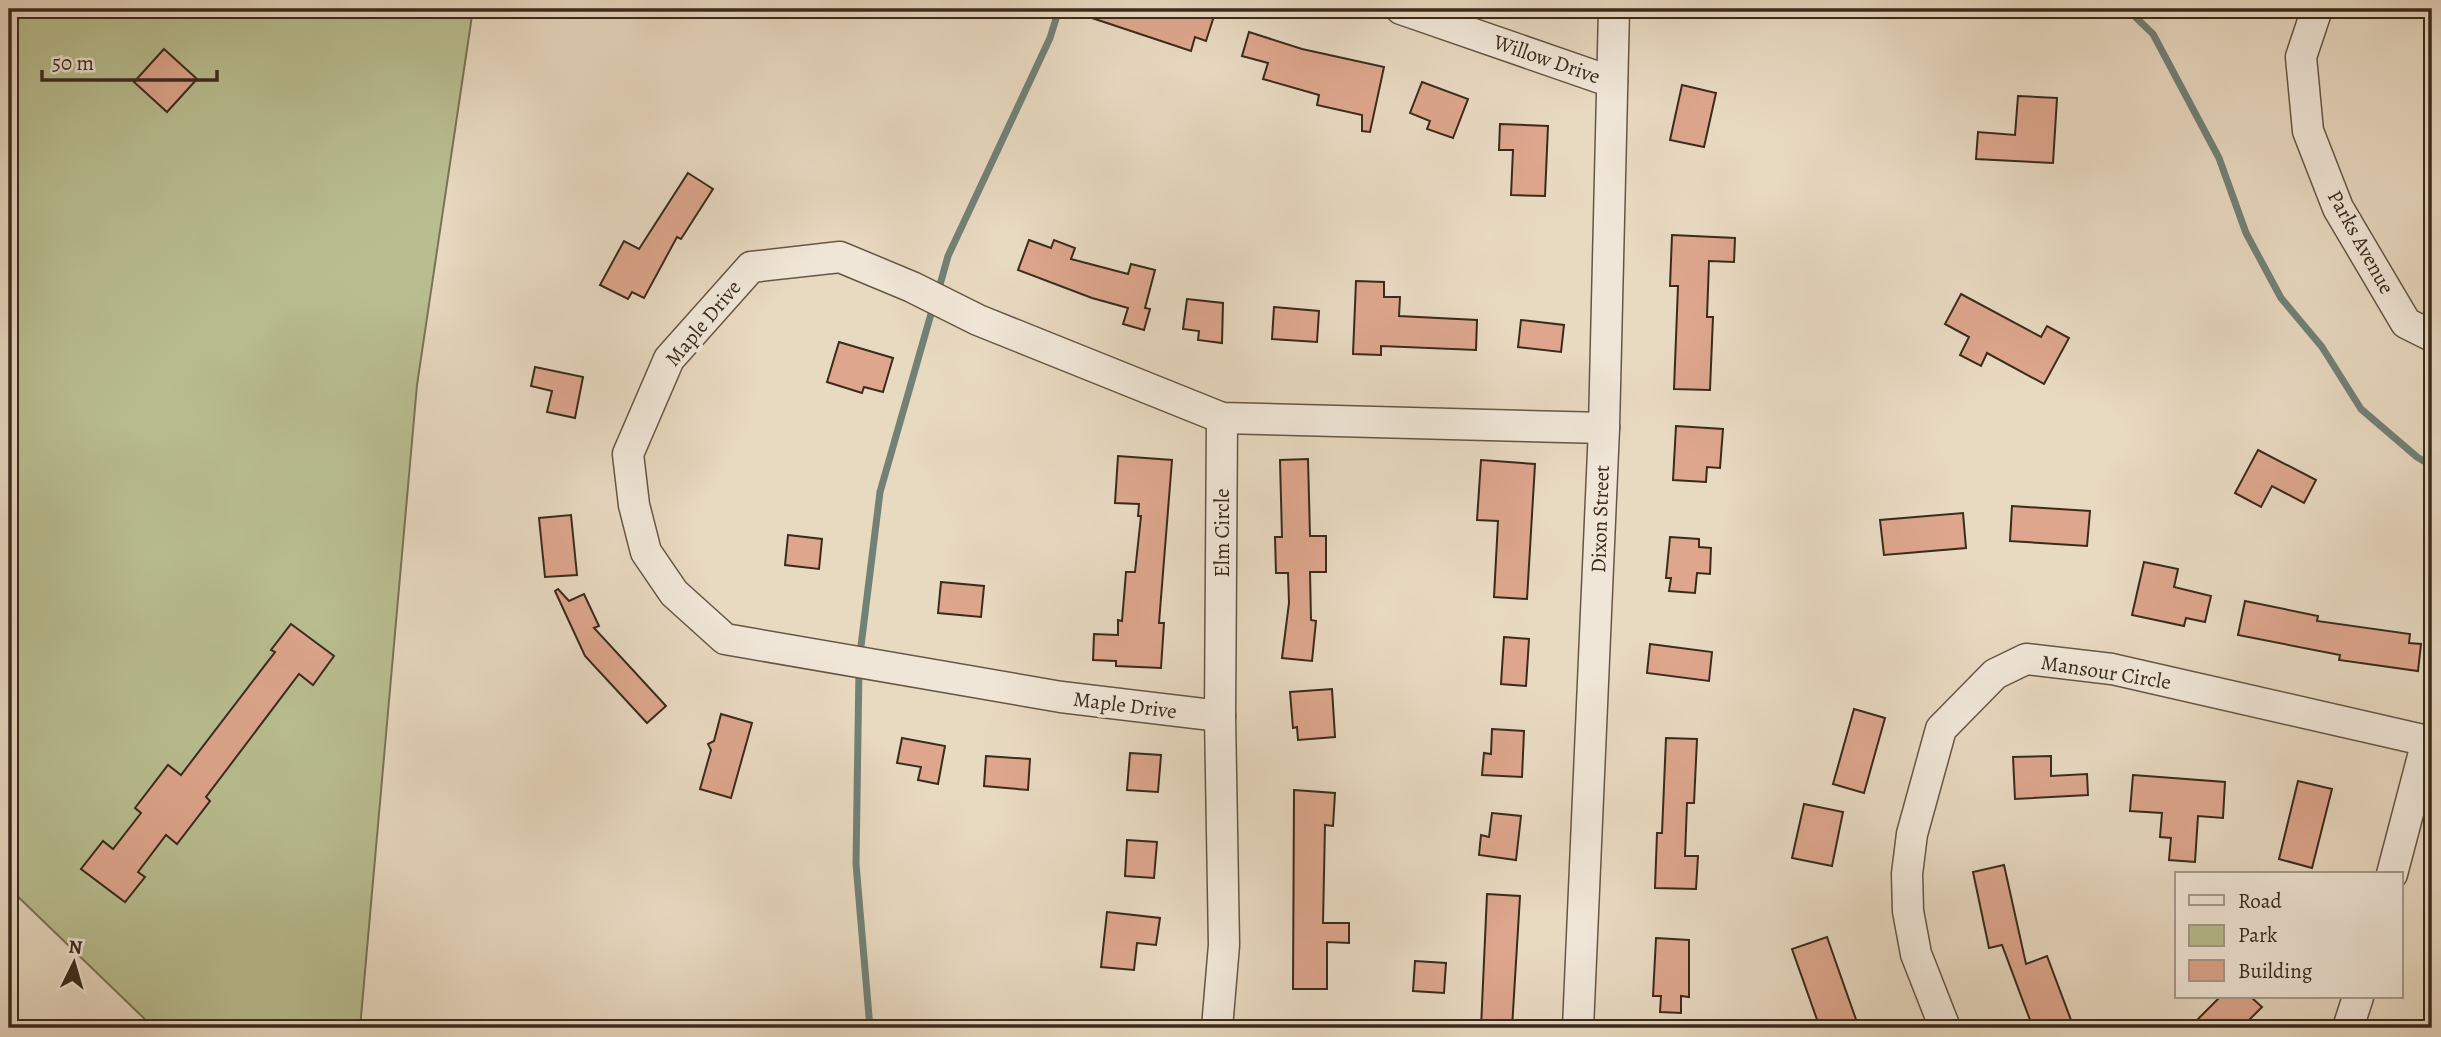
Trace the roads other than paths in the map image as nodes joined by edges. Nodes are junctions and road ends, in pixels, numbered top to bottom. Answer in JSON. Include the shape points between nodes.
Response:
{"nodes":[{"id":1,"x":1401,"y":9,"type":"edge"},
{"id":2,"x":1614,"y":9,"type":"edge"},
{"id":3,"x":2317,"y":9,"type":"edge"},
{"id":4,"x":1612,"y":82,"type":"junction"},
{"id":5,"x":2432,"y":336,"type":"edge"},
{"id":6,"x":1223,"y":418,"type":"junction"},
{"id":7,"x":1604,"y":428,"type":"junction"},
{"id":8,"x":1220,"y":716,"type":"junction"},
{"id":9,"x":2430,"y":742,"type":"edge"},
{"id":10,"x":2393,"y":872,"type":"edge"},
{"id":11,"x":2358,"y":998,"type":"edge"},
{"id":12,"x":1217,"y":1028,"type":"edge"},
{"id":13,"x":1578,"y":1028,"type":"edge"},
{"id":14,"x":1945,"y":1028,"type":"edge"},
{"id":15,"x":2348,"y":1028,"type":"edge"}],
"edges":[{"from":1,"to":4,"type":"street","name":"Willow Drive"},
{"from":2,"to":4,"type":"street","name":"Dixon Street"},
{"from":3,"to":5,"type":"street","name":"Parks Avenue","via":[[2301,57],[2308,131],[2338,208],[2406,323]]},
{"from":4,"to":7,"type":"street","name":"Dixon Street"},
{"from":6,"to":7,"type":"street"},
{"from":6,"to":8,"type":"street","name":"Elm Circle"},
{"from":6,"to":8,"type":"street","name":"Maple Drive","via":[[978,320],[839,257],[751,267],[668,359],[628,454],[646,552],[674,593],[725,639],[1061,698]]},
{"from":7,"to":13,"type":"street","name":"Dixon Street"},
{"from":8,"to":12,"type":"street","name":"Elm Circle","via":[[1224,945]]},
{"from":9,"to":10,"type":"street"},
{"from":9,"to":14,"type":"street","name":"Mansour Circle","via":[[2112,669],[2026,659],[1995,674],[1941,729],[1912,834],[1908,911],[1916,954]]},
{"from":11,"to":15,"type":"street"}]}
